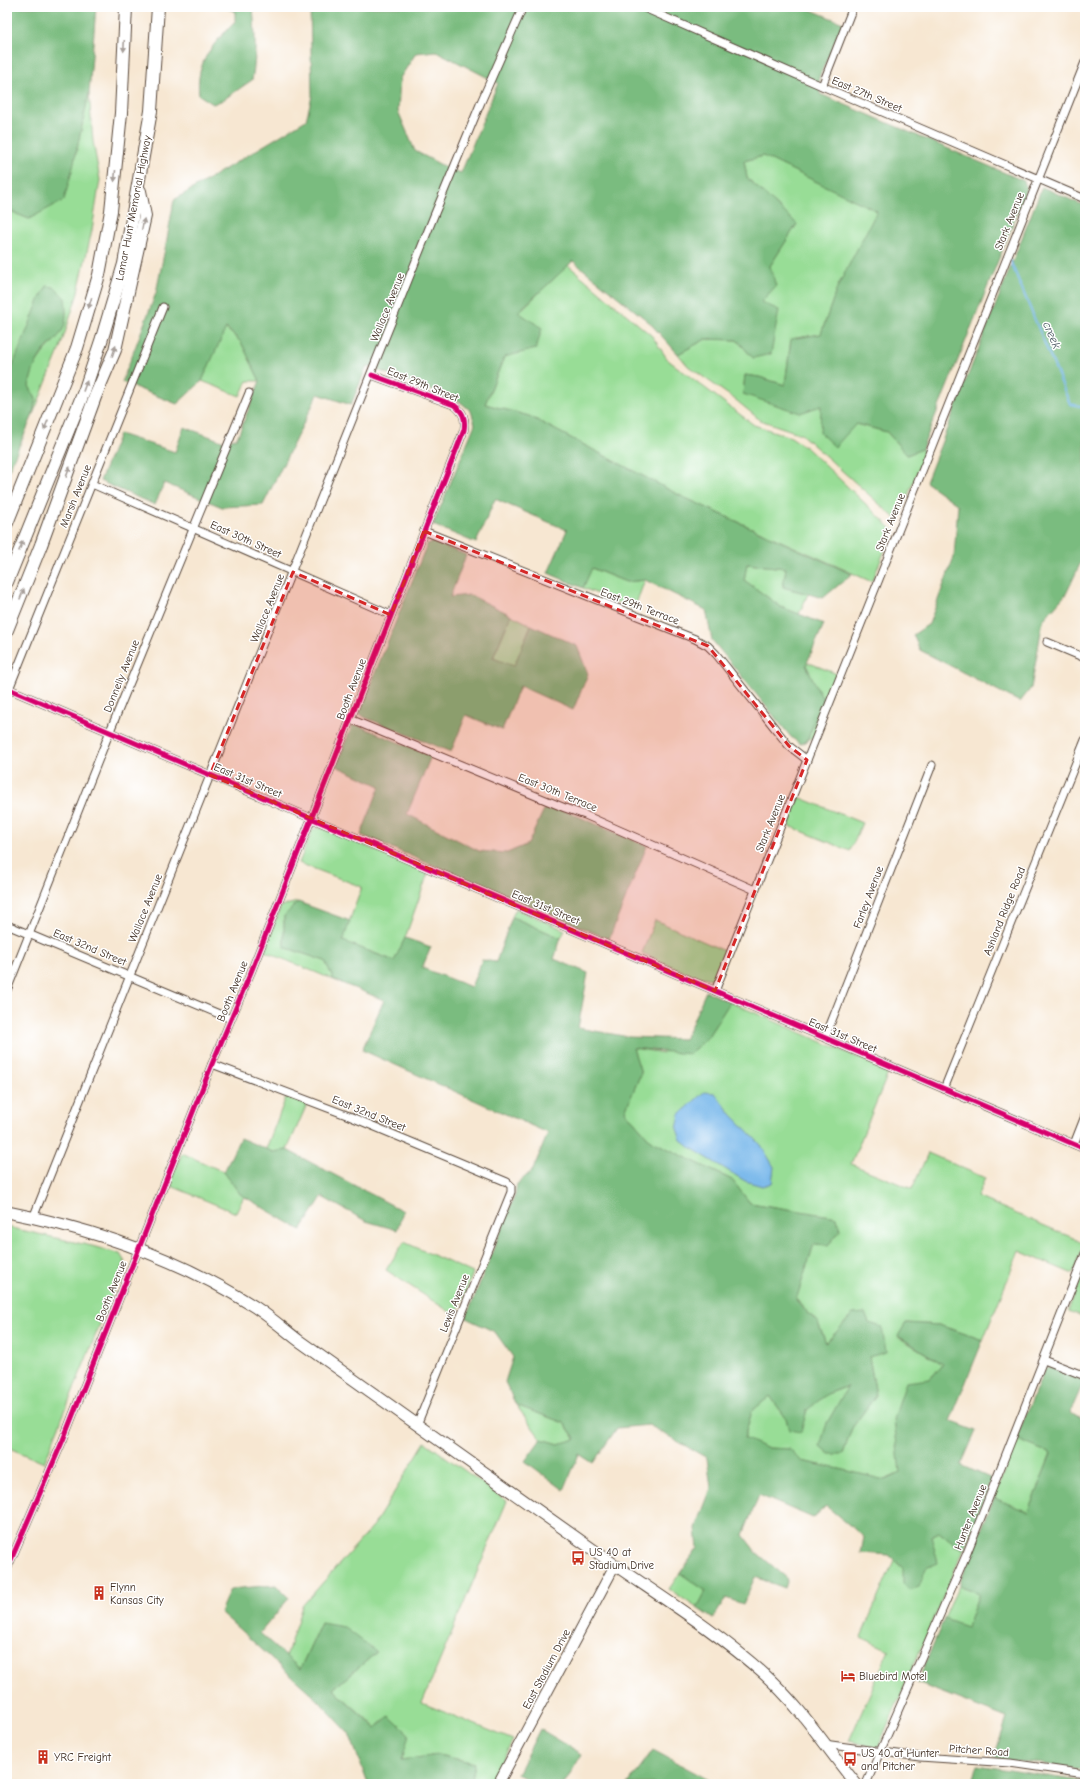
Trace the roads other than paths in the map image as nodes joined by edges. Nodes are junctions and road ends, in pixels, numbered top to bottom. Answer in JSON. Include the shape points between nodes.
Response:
{"nodes":[{"id":1,"x":126,"y":7,"type":"edge"},
{"id":2,"x":158,"y":7,"type":"edge"},
{"id":3,"x":523,"y":7,"type":"edge"},
{"id":4,"x":642,"y":7,"type":"edge"},
{"id":5,"x":853,"y":7,"type":"edge"},
{"id":6,"x":1085,"y":62,"type":"edge"},
{"id":7,"x":822,"y":86,"type":"junction"},
{"id":8,"x":1038,"y":179,"type":"junction"},
{"id":9,"x":138,"y":185,"type":"junction"},
{"id":10,"x":1085,"y":199,"type":"edge"},
{"id":11,"x":163,"y":307,"type":"dead end"},
{"id":12,"x":372,"y":375,"type":"junction"},
{"id":13,"x":249,"y":393,"type":"dead end"},
{"id":14,"x":464,"y":416,"type":"joint"},
{"id":15,"x":92,"y":484,"type":"junction"},
{"id":16,"x":7,"y":523,"type":"edge"},
{"id":17,"x":193,"y":528,"type":"junction"},
{"id":18,"x":424,"y":532,"type":"junction"},
{"id":19,"x":293,"y":572,"type":"junction"},
{"id":20,"x":7,"y":582,"type":"edge"},
{"id":21,"x":391,"y":615,"type":"junction"},
{"id":22,"x":7,"y":630,"type":"edge"},
{"id":23,"x":1047,"y":642,"type":"dead end"},
{"id":24,"x":1085,"y":658,"type":"edge"},
{"id":25,"x":8,"y":691,"type":"edge"},
{"id":26,"x":350,"y":719,"type":"junction"},
{"id":27,"x":110,"y":731,"type":"junction"},
{"id":28,"x":1085,"y":740,"type":"edge"},
{"id":29,"x":807,"y":760,"type":"junction"},
{"id":30,"x":932,"y":765,"type":"dead end"},
{"id":31,"x":210,"y":775,"type":"junction"},
{"id":32,"x":311,"y":818,"type":"junction"},
{"id":33,"x":755,"y":890,"type":"junction"},
{"id":34,"x":7,"y":924,"type":"edge"},
{"id":35,"x":30,"y":934,"type":"junction"},
{"id":36,"x":130,"y":976,"type":"junction"},
{"id":37,"x":7,"y":990,"type":"edge"},
{"id":38,"x":715,"y":991,"type":"junction"},
{"id":39,"x":231,"y":1019,"type":"junction"},
{"id":40,"x":825,"y":1038,"type":"junction"},
{"id":41,"x":212,"y":1064,"type":"junction"},
{"id":42,"x":944,"y":1089,"type":"junction"},
{"id":43,"x":1085,"y":1116,"type":"edge"},
{"id":44,"x":1074,"y":1144,"type":"junction"},
{"id":45,"x":1085,"y":1149,"type":"edge"},
{"id":46,"x":511,"y":1190,"type":"joint"},
{"id":47,"x":7,"y":1212,"type":"edge"},
{"id":48,"x":33,"y":1218,"type":"junction"},
{"id":49,"x":138,"y":1249,"type":"junction"},
{"id":50,"x":1085,"y":1254,"type":"edge"},
{"id":51,"x":1044,"y":1360,"type":"junction"},
{"id":52,"x":1085,"y":1376,"type":"edge"},
{"id":53,"x":417,"y":1425,"type":"junction"},
{"id":54,"x":615,"y":1565,"type":"junction"},
{"id":55,"x":7,"y":1569,"type":"edge"},
{"id":56,"x":823,"y":1744,"type":"junction"},
{"id":57,"x":881,"y":1751,"type":"junction"},
{"id":58,"x":1085,"y":1774,"type":"edge"},
{"id":59,"x":498,"y":1784,"type":"edge"},
{"id":60,"x":856,"y":1784,"type":"edge"},
{"id":61,"x":866,"y":1784,"type":"edge"}],
"edges":[{"from":1,"to":16,"type":"highway","name":"Lamar Hunt Memorial Highway","one_way":true,"via":[[121,113],[111,211],[99,275],[77,348]]},
{"from":2,"to":9,"type":"highway","name":"Lamar Hunt Memorial Highway","via":[[151,111]]},
{"from":3,"to":12,"type":"street","name":"Wallace Avenue","via":[[445,189]]},
{"from":4,"to":7,"type":"street","name":"East 27th Street"},
{"from":5,"to":7,"type":"street"},
{"from":6,"to":8,"type":"street","name":"Stark Avenue"},
{"from":7,"to":8,"type":"street","name":"East 27th Street"},
{"from":8,"to":10,"type":"street","name":"East 27th Street"},
{"from":8,"to":29,"type":"street","name":"Stark Avenue"},
{"from":20,"to":9,"type":"highway","name":"Lamar Hunt Memorial Highway","one_way":true,"via":[[85,389],[102,338],[124,264]]},
{"from":22,"to":9,"type":"highway","one_way":true,"via":[[115,350],[145,216]]},
{"from":11,"to":15,"type":"street","name":"Marsh Avenue"},
{"from":12,"to":14,"type":"street","name":"East 29th Street","via":[[454,405]]},
{"from":12,"to":19,"type":"street","name":"Wallace Avenue"},
{"from":13,"to":17,"type":"street","name":"Donnelly Avenue"},
{"from":14,"to":18,"type":"street","name":"Booth Avenue","via":[[464,430]]},
{"from":15,"to":17,"type":"street","name":"East 30th Street"},
{"from":15,"to":25,"type":"street","name":"Marsh Avenue"},
{"from":17,"to":19,"type":"street","name":"East 30th Street"},
{"from":17,"to":27,"type":"street","name":"Donnelly Avenue"},
{"from":18,"to":21,"type":"street","name":"Booth Avenue"},
{"from":18,"to":29,"type":"street","name":"East 29th Terrace","via":[[708,646],[789,746]]},
{"from":19,"to":21,"type":"street","name":"East 30th Street"},
{"from":19,"to":31,"type":"street","name":"Wallace Avenue"},
{"from":21,"to":26,"type":"street","name":"Booth Avenue"},
{"from":23,"to":24,"type":"street"},
{"from":25,"to":27,"type":"street","name":"East 31st Street"},
{"from":26,"to":32,"type":"street","name":"Booth Avenue"},
{"from":26,"to":33,"type":"street","name":"East 30th Terrace","via":[[586,815]]},
{"from":27,"to":31,"type":"street","name":"East 31st Street"},
{"from":27,"to":35,"type":"street","name":"Donnelly Avenue"},
{"from":28,"to":42,"type":"street","name":"Ashland Ridge Road"},
{"from":29,"to":33,"type":"street","name":"Stark Avenue"},
{"from":30,"to":40,"type":"street","name":"Farley Avenue"},
{"from":31,"to":32,"type":"street","name":"East 31st Street"},
{"from":31,"to":36,"type":"street","name":"Wallace Avenue"},
{"from":32,"to":38,"type":"street","name":"East 31st Street"},
{"from":32,"to":39,"type":"street","name":"Booth Avenue"},
{"from":33,"to":38,"type":"street","name":"Stark Avenue"},
{"from":34,"to":35,"type":"street","name":"East 32nd Street"},
{"from":35,"to":36,"type":"street","name":"East 32nd Street"},
{"from":35,"to":37,"type":"street","name":"Donnelly Avenue"},
{"from":36,"to":39,"type":"street","name":"East 32nd Street"},
{"from":36,"to":48,"type":"street","name":"Wallace Avenue"},
{"from":38,"to":40,"type":"street","name":"East 31st Street"},
{"from":39,"to":41,"type":"street","name":"Booth Avenue"},
{"from":40,"to":42,"type":"street","name":"East 31st Street"},
{"from":41,"to":46,"type":"street","name":"East 32nd Street","via":[[349,1116],[507,1182]]},
{"from":41,"to":49,"type":"street","name":"Booth Avenue"},
{"from":42,"to":44,"type":"street","name":"East 31st Street"},
{"from":43,"to":44,"type":"street"},
{"from":44,"to":45,"type":"street","name":"East 31st Street"},
{"from":46,"to":53,"type":"street","name":"Lewis Avenue"},
{"from":47,"to":48,"type":"main road"},
{"from":48,"to":49,"type":"main road","via":[[74,1228]]},
{"from":49,"to":53,"type":"main road","via":[[214,1283],[256,1308]]},
{"from":49,"to":55,"type":"street","name":"Booth Avenue","via":[[63,1440]]},
{"from":50,"to":51,"type":"street","name":"Hunter Avenue"},
{"from":51,"to":52,"type":"street"},
{"from":51,"to":57,"type":"street","name":"Hunter Avenue","via":[[967,1553]]},
{"from":53,"to":54,"type":"main road"},
{"from":54,"to":56,"type":"main road","via":[[709,1630],[764,1674],[798,1708]]},
{"from":54,"to":59,"type":"main road","name":"East Stadium Drive"},
{"from":56,"to":57,"type":"street","name":"Pitcher Road"},
{"from":56,"to":60,"type":"main road"},
{"from":57,"to":58,"type":"street","name":"Pitcher Road","via":[[920,1757],[1010,1763]]},
{"from":57,"to":61,"type":"street","name":"Hunter Avenue"}]}
